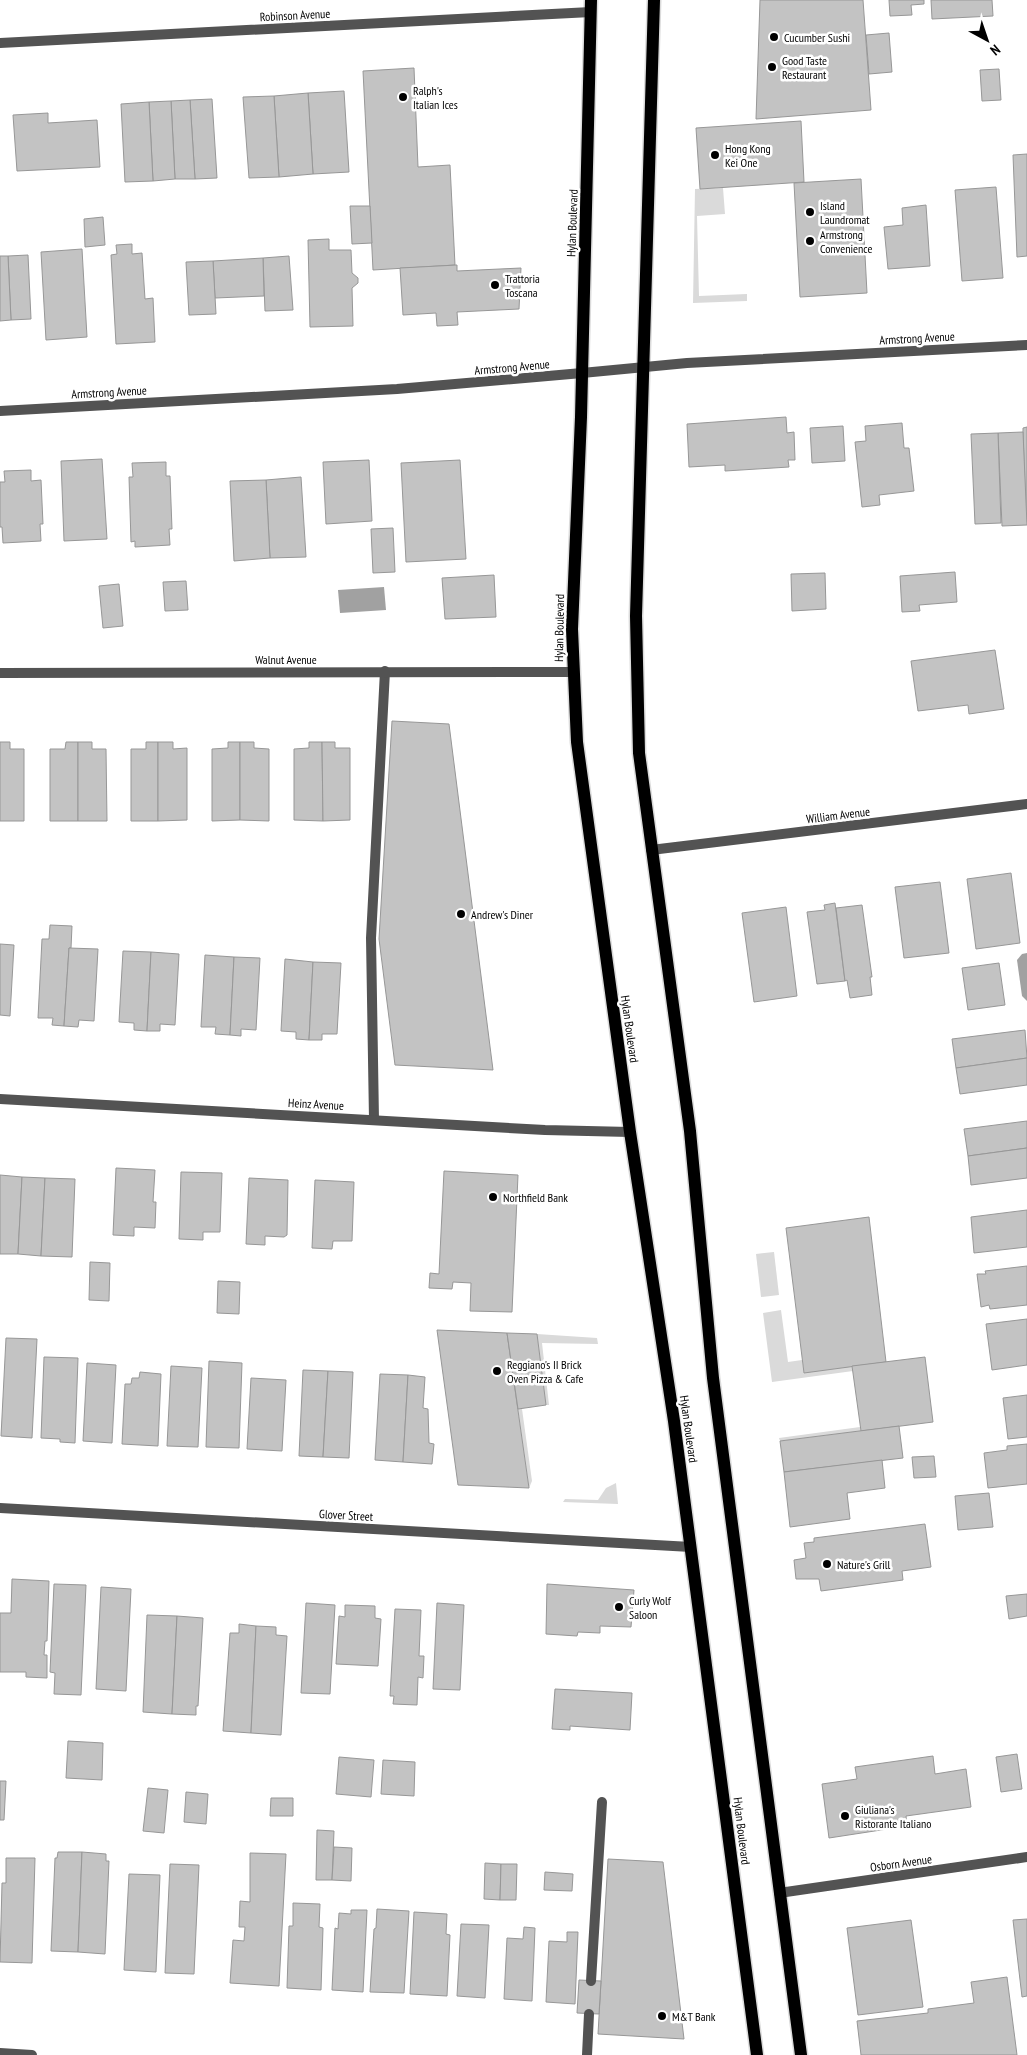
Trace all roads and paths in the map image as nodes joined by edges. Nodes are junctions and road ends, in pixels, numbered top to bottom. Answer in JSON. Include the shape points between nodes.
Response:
{"nodes":[{"id":1,"x":654,"y":0,"type":"edge"},
{"id":2,"x":591,"y":6,"type":"edge"},
{"id":3,"x":0,"y":43,"type":"edge"},
{"id":4,"x":1027,"y":345,"type":"edge"},
{"id":5,"x":643,"y":367,"type":"junction"},
{"id":6,"x":582,"y":373,"type":"junction"},
{"id":7,"x":0,"y":410,"type":"edge"},
{"id":8,"x":385,"y":671,"type":"junction"},
{"id":9,"x":573,"y":672,"type":"junction"},
{"id":10,"x":0,"y":673,"type":"edge"},
{"id":11,"x":1027,"y":804,"type":"edge"},
{"id":12,"x":651,"y":850,"type":"junction"},
{"id":13,"x":0,"y":1099,"type":"edge"},
{"id":14,"x":374,"y":1120,"type":"junction"},
{"id":15,"x":630,"y":1132,"type":"junction"},
{"id":16,"x":0,"y":1508,"type":"edge"},
{"id":17,"x":691,"y":1547,"type":"junction"},
{"id":18,"x":602,"y":1802,"type":"dead end"},
{"id":19,"x":1027,"y":1857,"type":"edge"},
{"id":20,"x":780,"y":1893,"type":"junction"},
{"id":21,"x":591,"y":1980,"type":"dead end"},
{"id":22,"x":590,"y":2014,"type":"dead end"},
{"id":23,"x":0,"y":2053,"type":"edge"},
{"id":24,"x":32,"y":2055,"type":"edge"},
{"id":25,"x":587,"y":2055,"type":"edge"},
{"id":26,"x":757,"y":2055,"type":"edge"},
{"id":27,"x":801,"y":2055,"type":"edge"}],
"edges":[{"from":1,"to":5,"type":"main road"},
{"from":2,"to":3,"type":"street","name":"Robinson Avenue"},
{"from":2,"to":6,"type":"main road","name":"Hylan Boulevard"},
{"from":4,"to":5,"type":"street","name":"Armstrong Avenue"},
{"from":5,"to":6,"type":"street","name":"Armstrong Avenue"},
{"from":5,"to":12,"type":"main road","via":[[636,707]]},
{"from":6,"to":7,"type":"street","name":"Armstrong Avenue","via":[[397,389]]},
{"from":6,"to":9,"type":"main road","name":"Hylan Boulevard"},
{"from":8,"to":9,"type":"street","name":"Walnut Avenue"},
{"from":8,"to":10,"type":"street","name":"Walnut Avenue"},
{"from":8,"to":14,"type":"street","via":[[371,938]]},
{"from":9,"to":15,"type":"main road","name":"Hylan Boulevard","via":[[582,785]]},
{"from":11,"to":12,"type":"street","name":"William Avenue"},
{"from":12,"to":20,"type":"main road","via":[[690,1131],[713,1378]]},
{"from":13,"to":14,"type":"street","name":"Heinz Avenue"},
{"from":14,"to":15,"type":"street","name":"Heinz Avenue"},
{"from":15,"to":17,"type":"main road","name":"Hylan Boulevard"},
{"from":16,"to":17,"type":"street","name":"Glover Street"},
{"from":17,"to":26,"type":"main road","name":"Hylan Boulevard"},
{"from":18,"to":21,"type":"street"},
{"from":19,"to":20,"type":"street","name":"Osborn Avenue"},
{"from":20,"to":27,"type":"main road"},
{"from":22,"to":25,"type":"street"},
{"from":23,"to":24,"type":"street"}]}
